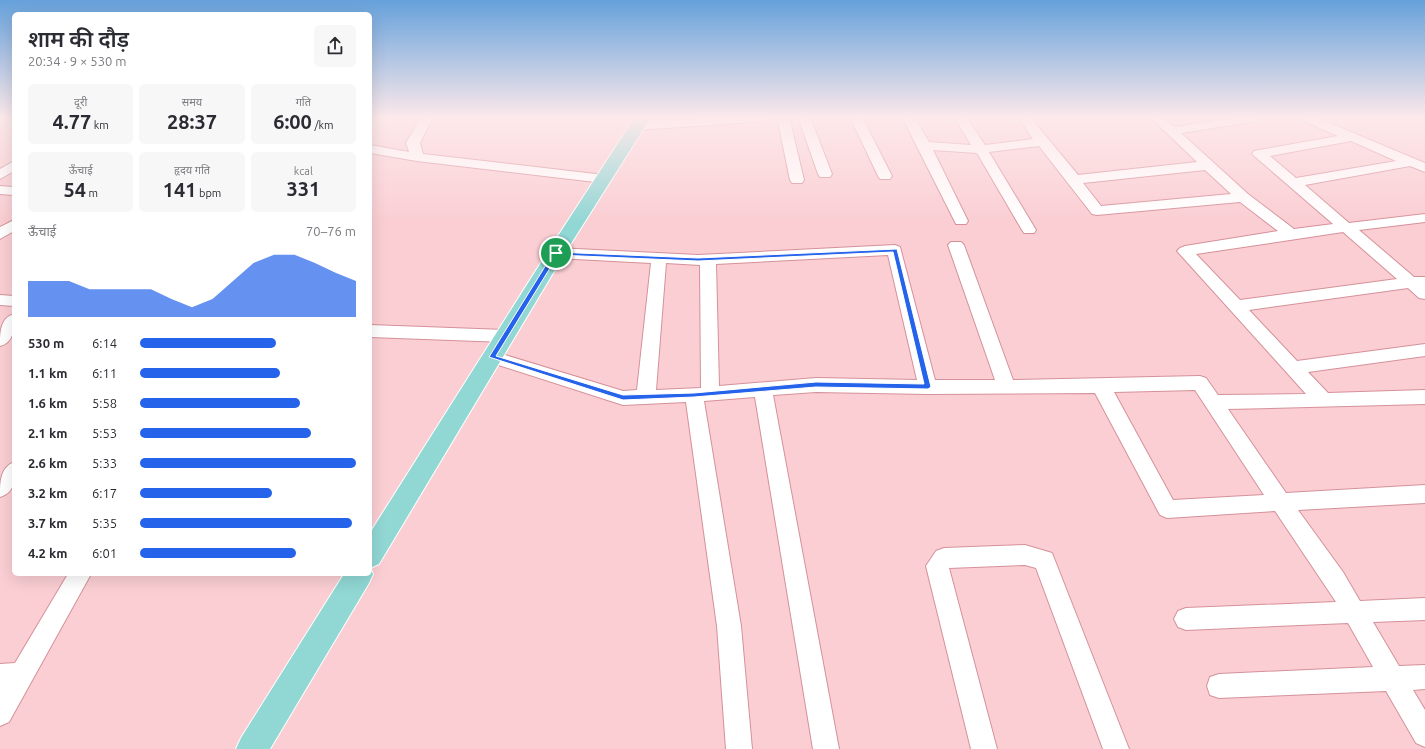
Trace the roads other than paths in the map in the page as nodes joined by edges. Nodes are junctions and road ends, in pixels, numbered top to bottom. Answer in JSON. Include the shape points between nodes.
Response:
{"nodes":[{"id":1,"x":416,"y":152,"type":"edge"},
{"id":2,"x":621,"y":152,"type":"edge"},
{"id":3,"x":791,"y":152,"type":"edge"},
{"id":4,"x":817,"y":152,"type":"edge"},
{"id":5,"x":873,"y":152,"type":"edge"},
{"id":6,"x":927,"y":152,"type":"edge"},
{"id":7,"x":983,"y":152,"type":"edge"},
{"id":8,"x":1050,"y":152,"type":"edge"},
{"id":9,"x":1195,"y":152,"type":"edge"},
{"id":10,"x":1269,"y":152,"type":"edge"},
{"id":11,"x":1388,"y":152,"type":"edge"},
{"id":12,"x":373,"y":153,"type":"edge"},
{"id":13,"x":417,"y":157,"type":"junction"},
{"id":14,"x":1412,"y":162,"type":"junction"},
{"id":15,"x":1210,"y":165,"type":"junction"},
{"id":16,"x":12,"y":166,"type":"edge"},
{"id":17,"x":1425,"y":168,"type":"edge"},
{"id":18,"x":825,"y":174,"type":"dead end"},
{"id":19,"x":0,"y":175,"type":"edge"},
{"id":20,"x":885,"y":176,"type":"dead end"},
{"id":21,"x":604,"y":179,"type":"junction"},
{"id":22,"x":797,"y":180,"type":"dead end"},
{"id":23,"x":1074,"y":180,"type":"junction"},
{"id":24,"x":1294,"y":183,"type":"junction"},
{"id":25,"x":0,"y":190,"type":"edge"},
{"id":26,"x":12,"y":191,"type":"edge"},
{"id":27,"x":1243,"y":197,"type":"junction"},
{"id":28,"x":961,"y":221,"type":"dead end"},
{"id":29,"x":1421,"y":221,"type":"edge"},
{"id":30,"x":12,"y":225,"type":"edge"},
{"id":31,"x":1347,"y":228,"type":"junction"},
{"id":32,"x":1029,"y":230,"type":"dead end"},
{"id":33,"x":0,"y":234,"type":"edge"},
{"id":34,"x":1291,"y":234,"type":"junction"},
{"id":35,"x":956,"y":244,"type":"dead end"},
{"id":36,"x":556,"y":253,"type":"junction"},
{"id":37,"x":660,"y":258,"type":"junction"},
{"id":38,"x":708,"y":259,"type":"junction"},
{"id":39,"x":1421,"y":286,"type":"edge"},
{"id":40,"x":1235,"y":306,"type":"junction"},
{"id":41,"x":12,"y":323,"type":"edge"},
{"id":42,"x":372,"y":331,"type":"edge"},
{"id":43,"x":506,"y":336,"type":"junction"},
{"id":44,"x":0,"y":340,"type":"edge"},
{"id":45,"x":1425,"y":350,"type":"edge"},
{"id":46,"x":492,"y":357,"type":"junction"},
{"id":47,"x":1292,"y":368,"type":"junction"},
{"id":48,"x":1007,"y":386,"type":"junction"},
{"id":49,"x":1102,"y":386,"type":"junction"},
{"id":50,"x":928,"y":387,"type":"junction"},
{"id":51,"x":763,"y":388,"type":"junction"},
{"id":52,"x":702,"y":394,"type":"junction"},
{"id":53,"x":646,"y":396,"type":"junction"},
{"id":54,"x":1425,"y":397,"type":"edge"},
{"id":55,"x":1323,"y":400,"type":"junction"},
{"id":56,"x":1213,"y":402,"type":"junction"},
{"id":57,"x":12,"y":473,"type":"edge"},
{"id":58,"x":0,"y":489,"type":"edge"},
{"id":59,"x":1425,"y":494,"type":"edge"},
{"id":60,"x":1281,"y":502,"type":"junction"},
{"id":61,"x":372,"y":553,"type":"edge"},
{"id":62,"x":79,"y":576,"type":"edge"},
{"id":63,"x":358,"y":576,"type":"edge"},
{"id":64,"x":1425,"y":609,"type":"edge"},
{"id":65,"x":1354,"y":613,"type":"junction"},
{"id":66,"x":1186,"y":619,"type":"dead end"},
{"id":67,"x":11,"y":675,"type":"edge"},
{"id":68,"x":1425,"y":677,"type":"edge"},
{"id":69,"x":1393,"y":678,"type":"junction"},
{"id":70,"x":1219,"y":686,"type":"dead end"},
{"id":71,"x":0,"y":713,"type":"edge"},
{"id":72,"x":1425,"y":734,"type":"edge"},
{"id":73,"x":252,"y":749,"type":"edge"},
{"id":74,"x":739,"y":749,"type":"edge"},
{"id":75,"x":826,"y":749,"type":"edge"},
{"id":76,"x":984,"y":749,"type":"edge"},
{"id":77,"x":1116,"y":749,"type":"edge"}],
"edges":[{"from":1,"to":13,"type":"street"},
{"from":2,"to":21,"type":"main road"},
{"from":3,"to":22,"type":"street"},
{"from":4,"to":18,"type":"street"},
{"from":5,"to":20,"type":"street"},
{"from":6,"to":28,"type":"street"},
{"from":7,"to":32,"type":"street"},
{"from":8,"to":23,"type":"street"},
{"from":9,"to":15,"type":"street"},
{"from":10,"to":24,"type":"street","via":[[1258,154]]},
{"from":11,"to":14,"type":"street"},
{"from":12,"to":13,"type":"street"},
{"from":13,"to":21,"type":"street"},
{"from":14,"to":17,"type":"street"},
{"from":14,"to":24,"type":"street"},
{"from":15,"to":23,"type":"street"},
{"from":15,"to":27,"type":"street"},
{"from":16,"to":19,"type":"street"},
{"from":21,"to":36,"type":"main road"},
{"from":23,"to":27,"type":"street","via":[[1097,211]]},
{"from":24,"to":31,"type":"street"},
{"from":25,"to":26,"type":"street"},
{"from":27,"to":34,"type":"street"},
{"from":29,"to":31,"type":"street"},
{"from":30,"to":33,"type":"street"},
{"from":31,"to":34,"type":"street"},
{"from":31,"to":39,"type":"street"},
{"from":34,"to":40,"type":"street","via":[[1185,251]]},
{"from":35,"to":48,"type":"street"},
{"from":36,"to":37,"type":"street"},
{"from":36,"to":43,"type":"main road"},
{"from":37,"to":38,"type":"street"},
{"from":37,"to":53,"type":"street"},
{"from":38,"to":50,"type":"street","via":[[895,250]]},
{"from":38,"to":52,"type":"street"},
{"from":39,"to":40,"type":"street"},
{"from":40,"to":47,"type":"street"},
{"from":41,"to":44,"type":"street"},
{"from":42,"to":43,"type":"street"},
{"from":43,"to":46,"type":"main road"},
{"from":45,"to":47,"type":"street"},
{"from":46,"to":53,"type":"street","via":[[623,398]]},
{"from":46,"to":61,"type":"main road"},
{"from":47,"to":55,"type":"street"},
{"from":48,"to":49,"type":"street"},
{"from":48,"to":50,"type":"street"},
{"from":49,"to":56,"type":"street","via":[[1200,382]]},
{"from":49,"to":60,"type":"street","via":[[1167,509]]},
{"from":50,"to":51,"type":"street","via":[[816,385]]},
{"from":51,"to":52,"type":"street"},
{"from":51,"to":75,"type":"street"},
{"from":52,"to":53,"type":"street"},
{"from":52,"to":74,"type":"street","via":[[729,626]]},
{"from":54,"to":55,"type":"street"},
{"from":55,"to":56,"type":"street"},
{"from":56,"to":60,"type":"street"},
{"from":57,"to":58,"type":"street"},
{"from":59,"to":60,"type":"street"},
{"from":60,"to":65,"type":"street","via":[[1335,579]]},
{"from":62,"to":67,"type":"street"},
{"from":63,"to":73,"type":"main road"},
{"from":64,"to":65,"type":"street"},
{"from":65,"to":66,"type":"street"},
{"from":65,"to":69,"type":"street"},
{"from":67,"to":71,"type":"street"},
{"from":68,"to":69,"type":"street"},
{"from":69,"to":70,"type":"street"},
{"from":69,"to":72,"type":"street"},
{"from":76,"to":77,"type":"street","via":[[937,566],[944,558],[1025,555],[1044,560]]}]}
